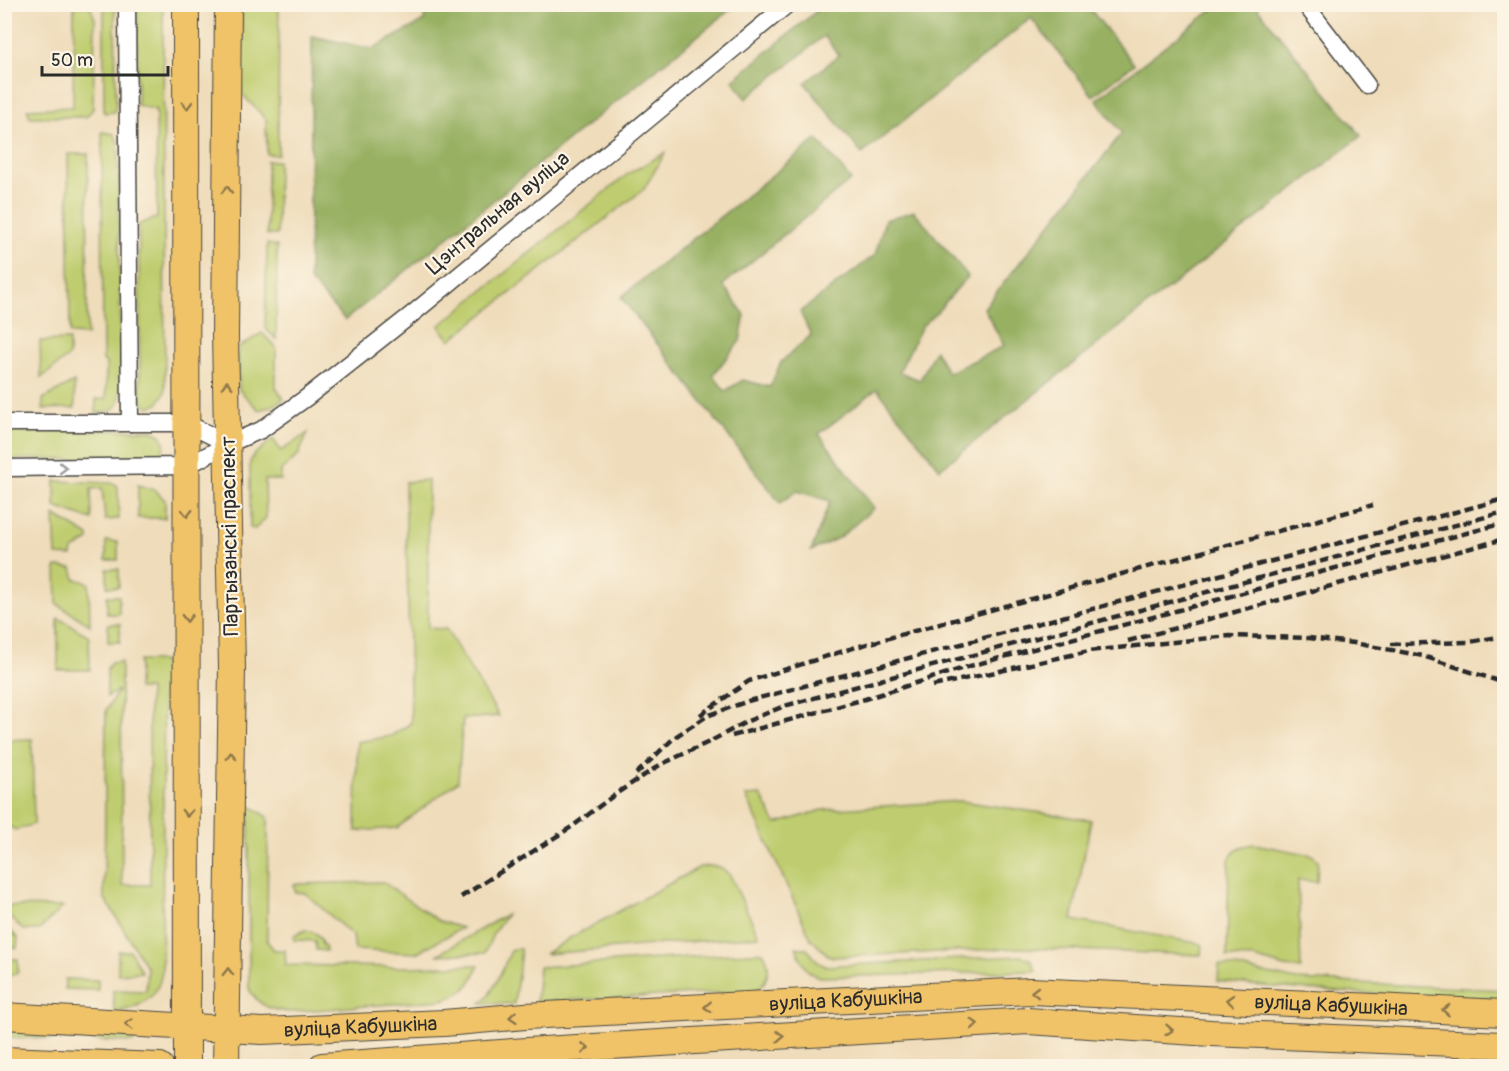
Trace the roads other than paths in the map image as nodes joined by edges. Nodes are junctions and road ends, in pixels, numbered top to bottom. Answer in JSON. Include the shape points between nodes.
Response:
{"nodes":[{"id":1,"x":127,"y":4,"type":"edge"},
{"id":2,"x":186,"y":4,"type":"edge"},
{"id":3,"x":228,"y":4,"type":"edge"},
{"id":4,"x":788,"y":4,"type":"edge"},
{"id":5,"x":1305,"y":4,"type":"edge"},
{"id":6,"x":1366,"y":85,"type":"dead end"},
{"id":7,"x":4,"y":423,"type":"edge"},
{"id":8,"x":130,"y":423,"type":"junction"},
{"id":9,"x":186,"y":423,"type":"junction"},
{"id":10,"x":228,"y":444,"type":"junction"},
{"id":11,"x":188,"y":466,"type":"junction"},
{"id":12,"x":4,"y":468,"type":"edge"},
{"id":13,"x":1504,"y":1013,"type":"edge"},
{"id":14,"x":4,"y":1016,"type":"edge"},
{"id":15,"x":188,"y":1028,"type":"junction"},
{"id":16,"x":227,"y":1030,"type":"junction"},
{"id":17,"x":1504,"y":1045,"type":"edge"},
{"id":18,"x":4,"y":1060,"type":"edge"},
{"id":19,"x":160,"y":1066,"type":"edge"},
{"id":20,"x":187,"y":1066,"type":"edge"},
{"id":21,"x":226,"y":1066,"type":"edge"},
{"id":22,"x":322,"y":1066,"type":"edge"}],
"edges":[{"from":1,"to":8,"type":"street"},
{"from":2,"to":9,"type":"main road","name":"Партызанскі праспект","one_way":true},
{"from":10,"to":3,"type":"main road","name":"Партызанскі праспект","one_way":true},
{"from":4,"to":10,"type":"street","name":"Цэнтральная вуліца","via":[[306,398],[261,430]]},
{"from":5,"to":6,"type":"street"},
{"from":7,"to":8,"type":"street"},
{"from":8,"to":9,"type":"street"},
{"from":9,"to":10,"type":"street"},
{"from":9,"to":11,"type":"main road","name":"Партызанскі праспект"},
{"from":10,"to":11,"type":"street","name":"Цэнтральная вуліца"},
{"from":16,"to":10,"type":"main road","name":"Партызанскі праспект","one_way":true,"via":[[232,668]]},
{"from":12,"to":11,"type":"street","name":"Цэнтральная вуліца","one_way":true},
{"from":11,"to":15,"type":"main road","name":"Партызанскі праспект","one_way":true},
{"from":13,"to":16,"type":"main road","name":"вуліца Кабушкіна","one_way":true,"via":[[1030,991],[432,1024]]},
{"from":15,"to":14,"type":"main road","name":"вуліца Кабушкіна","one_way":true},
{"from":15,"to":16,"type":"main road","name":"вуліца Кабушкіна"},
{"from":15,"to":20,"type":"main road","name":"Партызанскі праспект"},
{"from":16,"to":21,"type":"main road","name":"Партызанскі праспект"},
{"from":22,"to":17,"type":"main road","name":"вуліца Кабушкіна","one_way":true,"via":[[1028,1021]]},
{"from":18,"to":19,"type":"main road"}]}
